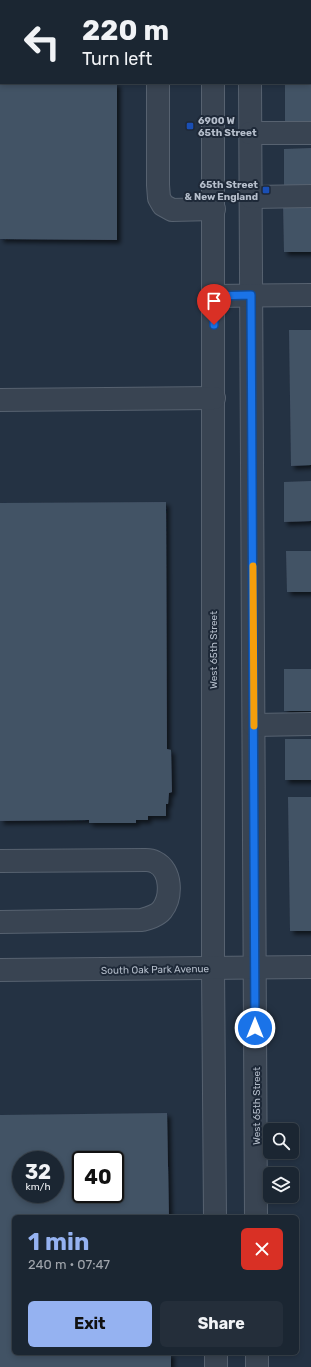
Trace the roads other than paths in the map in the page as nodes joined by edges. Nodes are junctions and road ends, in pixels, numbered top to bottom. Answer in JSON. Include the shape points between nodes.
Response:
{"nodes":[{"id":1,"x":158,"y":84,"type":"edge"},
{"id":2,"x":213,"y":84,"type":"edge"},
{"id":3,"x":250,"y":84,"type":"edge"},
{"id":4,"x":250,"y":133,"type":"junction"},
{"id":5,"x":311,"y":133,"type":"edge"},
{"id":6,"x":311,"y":196,"type":"edge"},
{"id":7,"x":251,"y":197,"type":"junction"},
{"id":8,"x":214,"y":209,"type":"junction"},
{"id":9,"x":251,"y":295,"type":"junction"},
{"id":10,"x":311,"y":295,"type":"edge"},
{"id":11,"x":214,"y":296,"type":"junction"},
{"id":12,"x":214,"y":398,"type":"junction"},
{"id":13,"x":0,"y":400,"type":"edge"},
{"id":14,"x":311,"y":724,"type":"edge"},
{"id":15,"x":254,"y":725,"type":"junction"},
{"id":16,"x":0,"y":862,"type":"edge"},
{"id":17,"x":0,"y":922,"type":"edge"},
{"id":18,"x":311,"y":967,"type":"edge"},
{"id":19,"x":213,"y":968,"type":"junction"},
{"id":20,"x":255,"y":968,"type":"junction"},
{"id":21,"x":0,"y":970,"type":"edge"},
{"id":22,"x":215,"y":1215,"type":"edge"},
{"id":23,"x":256,"y":1215,"type":"edge"},
{"id":24,"x":216,"y":1355,"type":"edge"},
{"id":25,"x":257,"y":1355,"type":"edge"},
{"id":26,"x":216,"y":1367,"type":"edge"},
{"id":27,"x":257,"y":1367,"type":"edge"}],
"edges":[{"from":1,"to":8,"type":"street","via":[[159,198],[163,205],[172,210]]},
{"from":2,"to":8,"type":"street","name":"West 65th Street"},
{"from":3,"to":4,"type":"street","name":"West 65th Street"},
{"from":4,"to":5,"type":"street"},
{"from":4,"to":7,"type":"street","name":"West 65th Street"},
{"from":6,"to":7,"type":"street"},
{"from":7,"to":9,"type":"street","name":"West 65th Street"},
{"from":8,"to":11,"type":"street","name":"West 65th Street"},
{"from":9,"to":10,"type":"street"},
{"from":9,"to":11,"type":"street"},
{"from":9,"to":15,"type":"street","name":"West 65th Street"},
{"from":11,"to":12,"type":"street","name":"West 65th Street"},
{"from":12,"to":13,"type":"street"},
{"from":12,"to":19,"type":"street","name":"West 65th Street"},
{"from":14,"to":15,"type":"street"},
{"from":15,"to":20,"type":"street","name":"West 65th Street"},
{"from":16,"to":17,"type":"street","via":[[146,860],[155,862],[163,868],[168,877],[169,887],[161,911],[142,920]]},
{"from":18,"to":20,"type":"street","name":"South Oak Park Avenue"},
{"from":19,"to":20,"type":"street","name":"South Oak Park Avenue"},
{"from":19,"to":21,"type":"street","name":"South Oak Park Avenue"},
{"from":19,"to":22,"type":"street","name":"West 65th Street"},
{"from":20,"to":23,"type":"street","name":"West 65th Street"},
{"from":24,"to":26,"type":"street"},
{"from":25,"to":27,"type":"street"}]}
